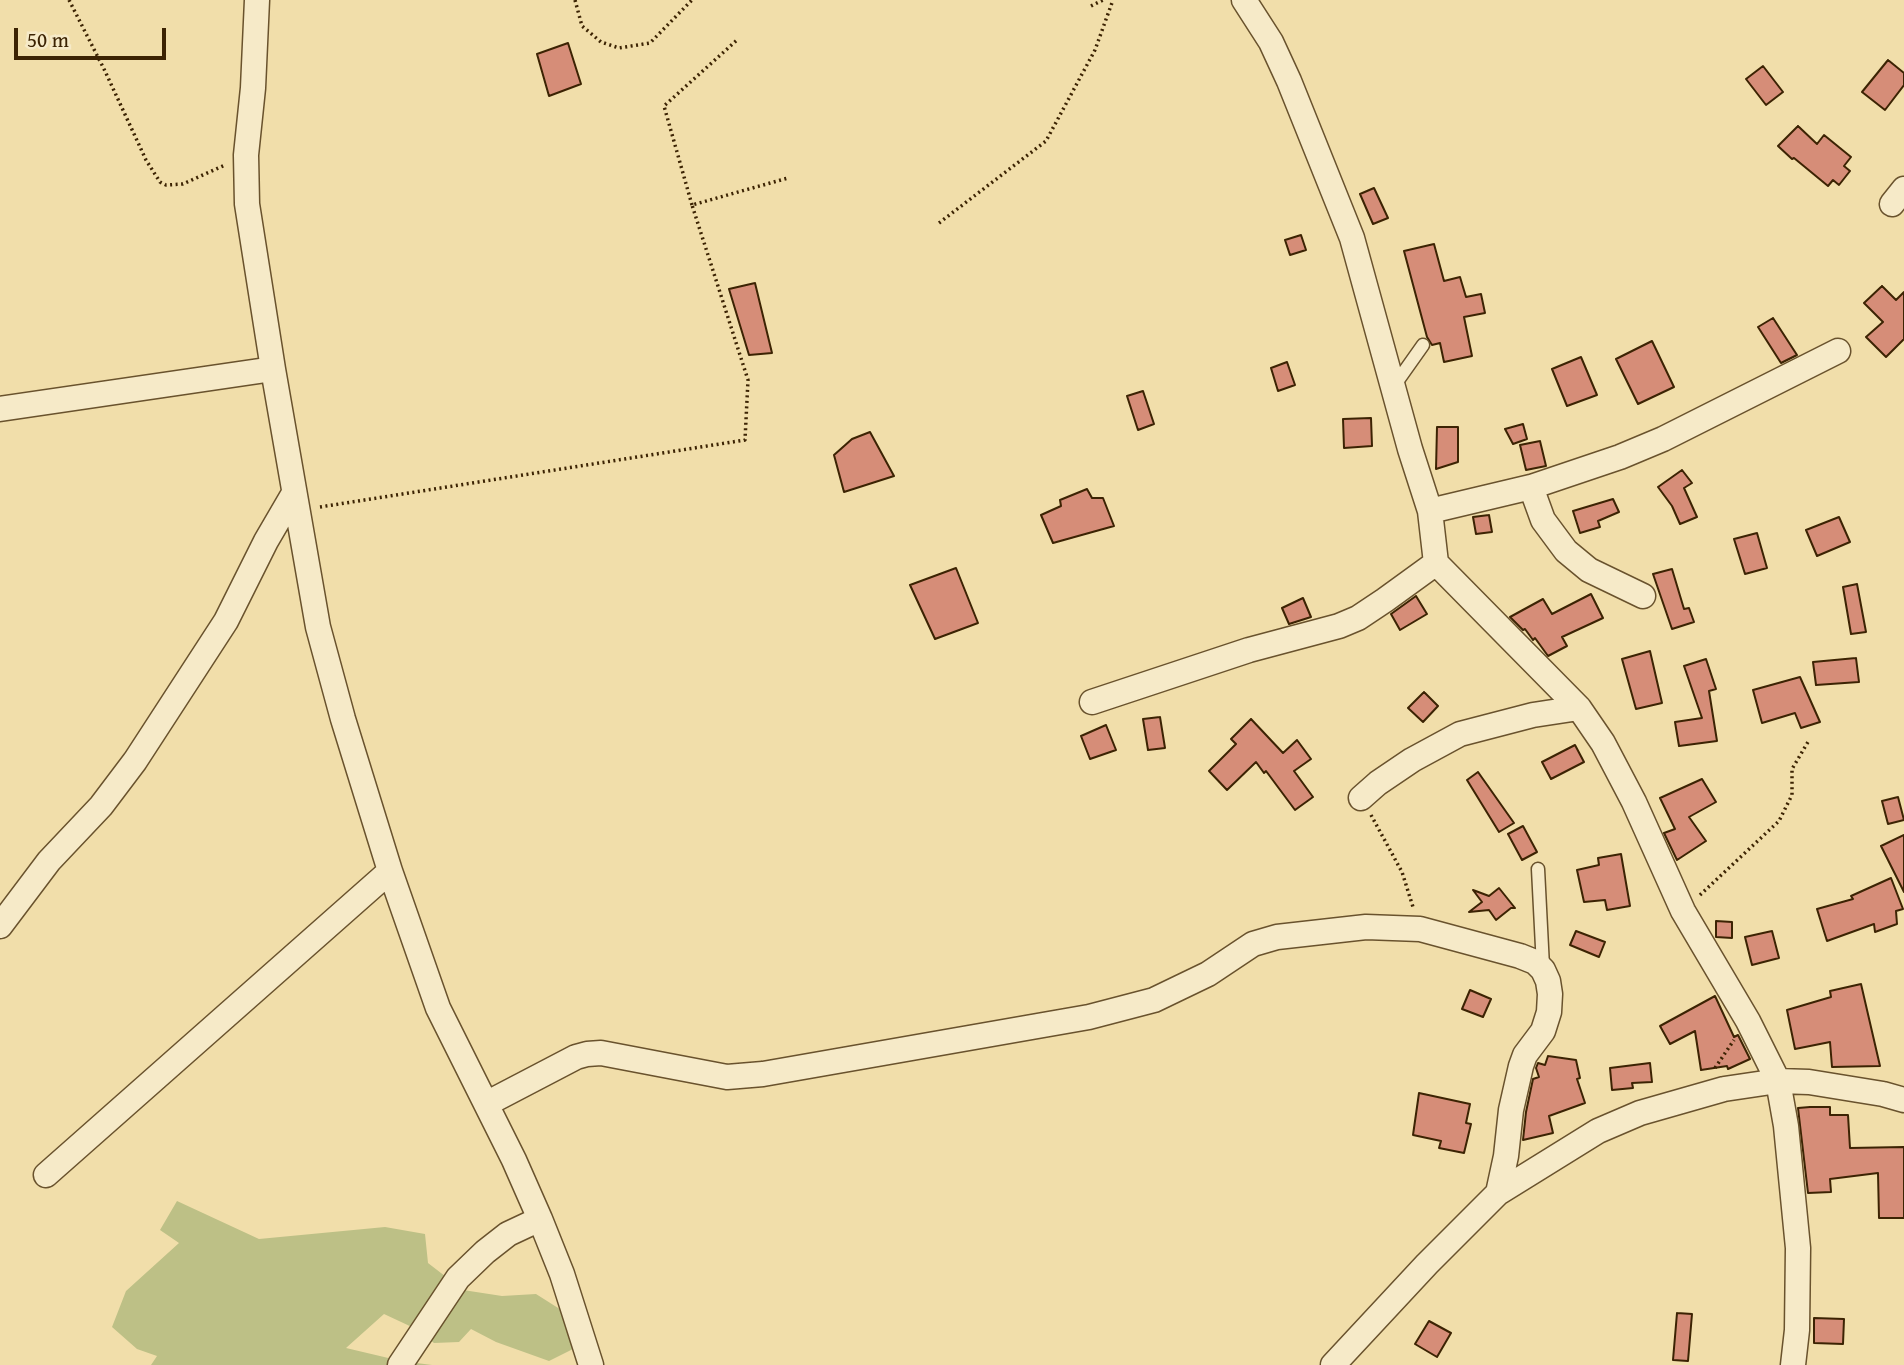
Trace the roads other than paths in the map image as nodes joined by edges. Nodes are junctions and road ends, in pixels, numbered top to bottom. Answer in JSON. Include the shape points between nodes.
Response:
{"nodes":[{"id":1,"x":257,"y":0,"type":"edge"},
{"id":2,"x":1244,"y":0,"type":"edge"},
{"id":3,"x":1423,"y":345,"type":"dead end"},
{"id":4,"x":1838,"y":351,"type":"dead end"},
{"id":5,"x":273,"y":369,"type":"junction"},
{"id":6,"x":1393,"y":386,"type":"junction"},
{"id":7,"x":0,"y":409,"type":"edge"},
{"id":8,"x":1531,"y":487,"type":"junction"},
{"id":9,"x":296,"y":502,"type":"junction"},
{"id":10,"x":1430,"y":511,"type":"junction"},
{"id":11,"x":1436,"y":563,"type":"junction"},
{"id":12,"x":1643,"y":596,"type":"dead end"},
{"id":13,"x":1093,"y":702,"type":"dead end"},
{"id":14,"x":1579,"y":708,"type":"junction"},
{"id":15,"x":1361,"y":798,"type":"road end"},
{"id":16,"x":1538,"y":869,"type":"dead end"},
{"id":17,"x":390,"y":871,"type":"junction"},
{"id":18,"x":0,"y":926,"type":"edge"},
{"id":19,"x":1543,"y":970,"type":"junction"},
{"id":20,"x":1778,"y":1080,"type":"junction"},
{"id":21,"x":1904,"y":1100,"type":"edge"},
{"id":22,"x":486,"y":1104,"type":"junction"},
{"id":23,"x":46,"y":1175,"type":"dead end"},
{"id":24,"x":1498,"y":1193,"type":"junction"},
{"id":25,"x":540,"y":1219,"type":"junction"},
{"id":26,"x":400,"y":1365,"type":"edge"},
{"id":27,"x":591,"y":1365,"type":"edge"},
{"id":28,"x":1333,"y":1365,"type":"edge"},
{"id":29,"x":1793,"y":1365,"type":"edge"}],
"edges":[{"from":1,"to":5,"type":"street","via":[[247,204]]},
{"from":2,"to":6,"type":"street","via":[[1289,81],[1352,238]]},
{"from":3,"to":6,"type":"lane"},
{"from":4,"to":8,"type":"street","via":[[1663,439]]},
{"from":5,"to":7,"type":"street"},
{"from":5,"to":9,"type":"street"},
{"from":6,"to":10,"type":"street"},
{"from":8,"to":10,"type":"street"},
{"from":8,"to":12,"type":"street","via":[[1543,520],[1566,551],[1589,570]]},
{"from":9,"to":17,"type":"street","via":[[318,627]]},
{"from":9,"to":18,"type":"street","via":[[266,541],[226,621],[135,761]]},
{"from":10,"to":11,"type":"street"},
{"from":11,"to":13,"type":"street","via":[[1359,618]]},
{"from":11,"to":14,"type":"street"},
{"from":14,"to":15,"type":"street","via":[[1460,734],[1412,760]]},
{"from":14,"to":20,"type":"street","via":[[1603,743],[1683,911]]},
{"from":16,"to":19,"type":"lane"},
{"from":17,"to":22,"type":"street","via":[[438,1008]]},
{"from":17,"to":23,"type":"street"},
{"from":19,"to":22,"type":"street","via":[[1520,956],[1420,929],[1366,927],[1277,937],[1254,944],[1208,974],[1154,1000],[1089,1017],[727,1077],[587,1054]]},
{"from":19,"to":24,"type":"street","via":[[1550,994],[1549,1013],[1521,1066]]},
{"from":20,"to":21,"type":"street","via":[[1844,1086]]},
{"from":20,"to":24,"type":"street","via":[[1696,1096],[1640,1113],[1598,1131]]},
{"from":20,"to":29,"type":"street","via":[[1798,1248]]},
{"from":22,"to":25,"type":"street"},
{"from":24,"to":28,"type":"street"},
{"from":25,"to":26,"type":"street","via":[[508,1234],[458,1278]]},
{"from":25,"to":27,"type":"street"}]}
